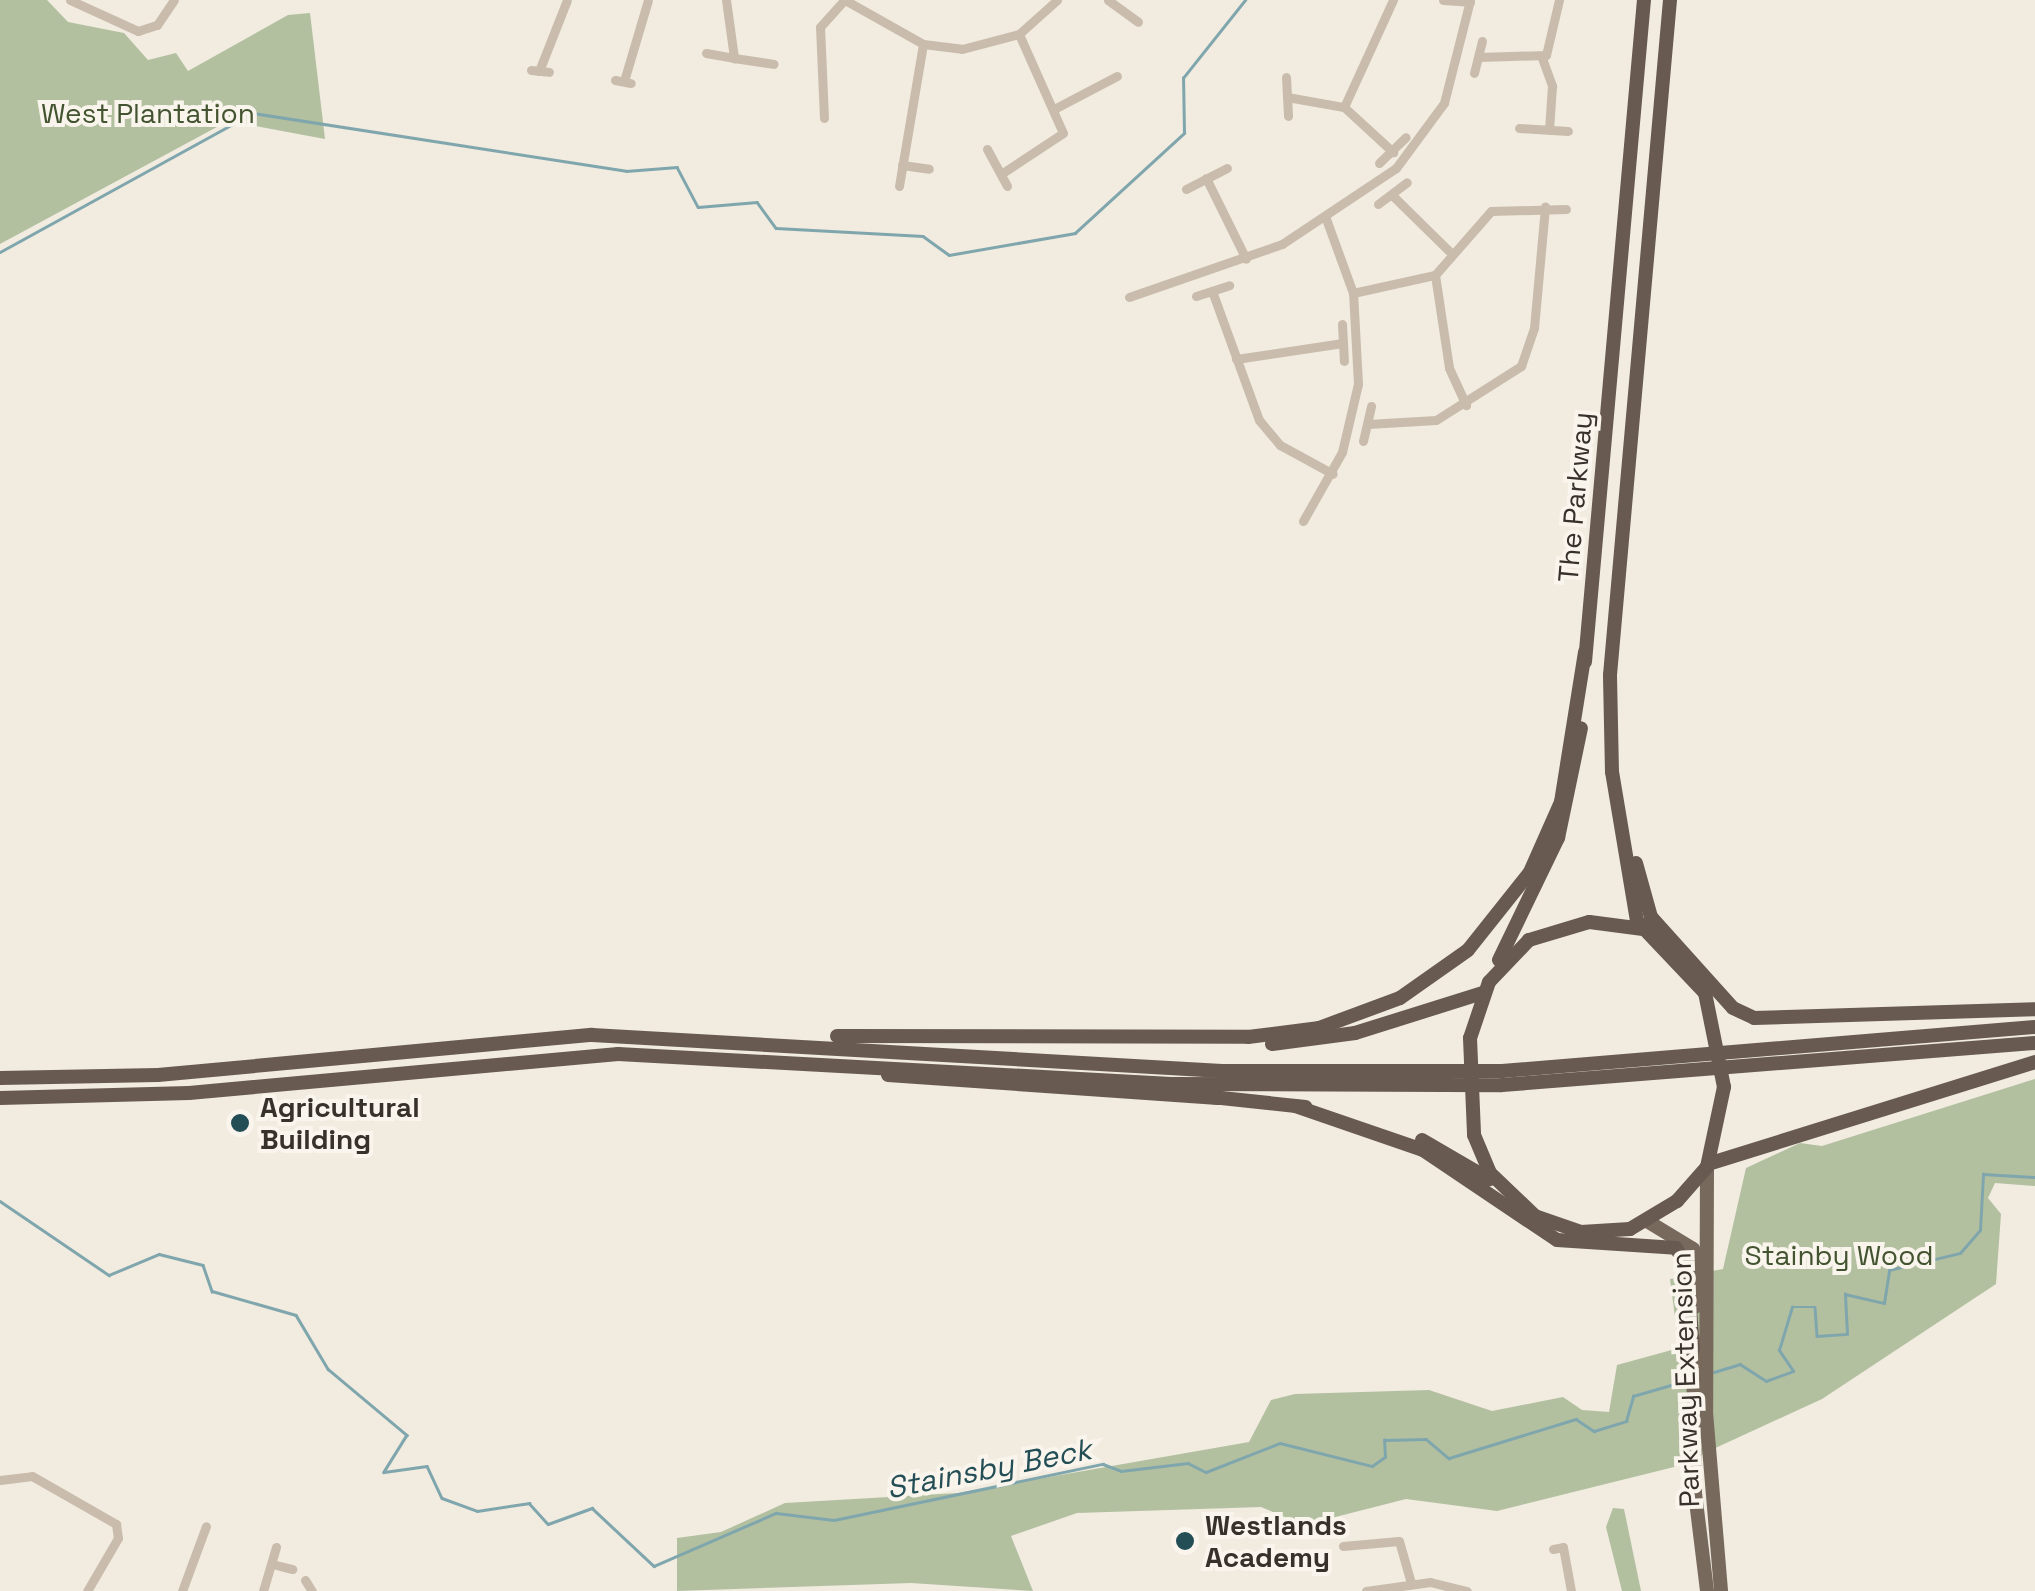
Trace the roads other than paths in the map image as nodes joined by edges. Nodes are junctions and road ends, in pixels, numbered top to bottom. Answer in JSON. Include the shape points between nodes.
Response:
{"nodes":[{"id":1,"x":70,"y":0,"type":"edge"},
{"id":2,"x":174,"y":0,"type":"edge"},
{"id":3,"x":567,"y":0,"type":"edge"},
{"id":4,"x":648,"y":0,"type":"edge"},
{"id":5,"x":726,"y":0,"type":"edge"},
{"id":6,"x":845,"y":0,"type":"edge"},
{"id":7,"x":1057,"y":0,"type":"edge"},
{"id":8,"x":1108,"y":0,"type":"edge"},
{"id":9,"x":1393,"y":0,"type":"edge"},
{"id":10,"x":1442,"y":0,"type":"edge"},
{"id":11,"x":1559,"y":0,"type":"edge"},
{"id":12,"x":1644,"y":0,"type":"edge"},
{"id":13,"x":1670,"y":0,"type":"edge"},
{"id":14,"x":1470,"y":1,"type":"edge"},
{"id":15,"x":1138,"y":22,"type":"dead end"},
{"id":16,"x":1019,"y":34,"type":"junction"},
{"id":17,"x":1482,"y":41,"type":"dead end"},
{"id":18,"x":923,"y":44,"type":"junction"},
{"id":19,"x":706,"y":53,"type":"dead end"},
{"id":20,"x":1479,"y":57,"type":"junction"},
{"id":21,"x":734,"y":58,"type":"junction"},
{"id":22,"x":1542,"y":58,"type":"junction"},
{"id":23,"x":774,"y":64,"type":"dead end"},
{"id":24,"x":540,"y":71,"type":"dead end"},
{"id":25,"x":1474,"y":73,"type":"dead end"},
{"id":26,"x":1117,"y":76,"type":"dead end"},
{"id":27,"x":1286,"y":77,"type":"dead end"},
{"id":28,"x":624,"y":81,"type":"dead end"},
{"id":29,"x":1286,"y":97,"type":"junction"},
{"id":30,"x":1344,"y":107,"type":"junction"},
{"id":31,"x":1054,"y":109,"type":"junction"},
{"id":32,"x":1288,"y":116,"type":"dead end"},
{"id":33,"x":824,"y":118,"type":"dead end"},
{"id":34,"x":1519,"y":128,"type":"dead end"},
{"id":35,"x":1549,"y":130,"type":"junction"},
{"id":36,"x":1568,"y":131,"type":"dead end"},
{"id":37,"x":1406,"y":136,"type":"dead end"},
{"id":38,"x":987,"y":148,"type":"dead end"},
{"id":39,"x":1393,"y":152,"type":"junction"},
{"id":40,"x":1380,"y":164,"type":"dead end"},
{"id":41,"x":902,"y":165,"type":"junction"},
{"id":42,"x":1228,"y":168,"type":"dead end"},
{"id":43,"x":929,"y":169,"type":"dead end"},
{"id":44,"x":1001,"y":174,"type":"junction"},
{"id":45,"x":1206,"y":178,"type":"junction"},
{"id":46,"x":1406,"y":182,"type":"dead end"},
{"id":47,"x":899,"y":186,"type":"dead end"},
{"id":48,"x":1007,"y":186,"type":"dead end"},
{"id":49,"x":1186,"y":189,"type":"dead end"},
{"id":50,"x":1392,"y":195,"type":"junction"},
{"id":51,"x":1378,"y":204,"type":"dead end"},
{"id":52,"x":1545,"y":206,"type":"junction"},
{"id":53,"x":1566,"y":208,"type":"dead end"},
{"id":54,"x":1326,"y":219,"type":"junction"},
{"id":55,"x":1452,"y":254,"type":"junction"},
{"id":56,"x":1246,"y":259,"type":"junction"},
{"id":57,"x":1435,"y":275,"type":"junction"},
{"id":58,"x":1229,"y":285,"type":"dead end"},
{"id":59,"x":1212,"y":291,"type":"junction"},
{"id":60,"x":1353,"y":293,"type":"junction"},
{"id":61,"x":1129,"y":296,"type":"dead end"},
{"id":62,"x":1196,"y":296,"type":"dead end"},
{"id":63,"x":1342,"y":324,"type":"dead end"},
{"id":64,"x":1343,"y":343,"type":"junction"},
{"id":65,"x":1236,"y":358,"type":"junction"},
{"id":66,"x":1344,"y":361,"type":"dead end"},
{"id":67,"x":1466,"y":405,"type":"junction"},
{"id":68,"x":1371,"y":406,"type":"dead end"},
{"id":69,"x":1368,"y":424,"type":"junction"},
{"id":70,"x":1363,"y":441,"type":"dead end"},
{"id":71,"x":1333,"y":474,"type":"junction"},
{"id":72,"x":1303,"y":521,"type":"dead end"},
{"id":73,"x":1585,"y":652,"type":"junction"},
{"id":74,"x":1610,"y":735,"type":"junction"},
{"id":75,"x":1645,"y":930,"type":"junction"},
{"id":76,"x":1670,"y":938,"type":"junction"},
{"id":77,"x":1486,"y":987,"type":"junction"},
{"id":78,"x":2035,"y":1009,"type":"edge"},
{"id":79,"x":2035,"y":1027,"type":"edge"},
{"id":80,"x":592,"y":1035,"type":"junction"},
{"id":81,"x":1141,"y":1039,"type":"junction"},
{"id":82,"x":2035,"y":1042,"type":"edge"},
{"id":83,"x":673,"y":1055,"type":"junction"},
{"id":84,"x":2035,"y":1062,"type":"edge"},
{"id":85,"x":1748,"y":1064,"type":"junction"},
{"id":86,"x":0,"y":1078,"type":"edge"},
{"id":87,"x":1078,"y":1078,"type":"junction"},
{"id":88,"x":1431,"y":1079,"type":"junction"},
{"id":89,"x":0,"y":1098,"type":"edge"},
{"id":90,"x":1218,"y":1098,"type":"junction"},
{"id":91,"x":1296,"y":1106,"type":"junction"},
{"id":92,"x":1708,"y":1166,"type":"junction"},
{"id":93,"x":1502,"y":1188,"type":"junction"},
{"id":94,"x":1647,"y":1221,"type":"junction"},
{"id":95,"x":1697,"y":1351,"type":"junction"},
{"id":96,"x":1699,"y":1413,"type":"junction"},
{"id":97,"x":0,"y":1480,"type":"edge"},
{"id":98,"x":200,"y":1532,"type":"dead end"},
{"id":99,"x":1343,"y":1546,"type":"dead end"},
{"id":100,"x":276,"y":1547,"type":"dead end"},
{"id":101,"x":1553,"y":1549,"type":"dead end"},
{"id":102,"x":272,"y":1564,"type":"junction"},
{"id":103,"x":292,"y":1569,"type":"dead end"},
{"id":104,"x":305,"y":1580,"type":"dead end"},
{"id":105,"x":1410,"y":1584,"type":"junction"},
{"id":106,"x":1399,"y":1588,"type":"edge"},
{"id":107,"x":87,"y":1591,"type":"edge"},
{"id":108,"x":182,"y":1591,"type":"edge"},
{"id":109,"x":263,"y":1591,"type":"edge"},
{"id":110,"x":312,"y":1591,"type":"edge"},
{"id":111,"x":1366,"y":1591,"type":"edge"},
{"id":112,"x":1466,"y":1591,"type":"edge"},
{"id":113,"x":1571,"y":1591,"type":"edge"},
{"id":114,"x":1708,"y":1591,"type":"edge"},
{"id":115,"x":1721,"y":1591,"type":"edge"}],
"edges":[{"from":1,"to":2,"type":"street","via":[[138,31],[161,22]]},
{"from":3,"to":24,"type":"street"},
{"from":4,"to":28,"type":"street"},
{"from":5,"to":21,"type":"street"},
{"from":6,"to":18,"type":"street"},
{"from":6,"to":33,"type":"street","via":[[820,28]]},
{"from":7,"to":16,"type":"street"},
{"from":8,"to":15,"type":"street"},
{"from":9,"to":30,"type":"street"},
{"from":10,"to":14,"type":"street"},
{"from":11,"to":22,"type":"street","via":[[1555,38]]},
{"from":12,"to":73,"type":"highway","name":"The Parkway"},
{"from":13,"to":74,"type":"highway","name":"The Parkway"},
{"from":14,"to":54,"type":"street","via":[[1456,76],[1426,133],[1396,168]]},
{"from":16,"to":18,"type":"street","via":[[988,46]]},
{"from":16,"to":31,"type":"street"},
{"from":17,"to":20,"type":"street"},
{"from":18,"to":41,"type":"street"},
{"from":19,"to":21,"type":"street"},
{"from":20,"to":22,"type":"street"},
{"from":20,"to":25,"type":"street"},
{"from":21,"to":23,"type":"street"},
{"from":22,"to":35,"type":"street","via":[[1552,86]]},
{"from":26,"to":31,"type":"street","via":[[1104,76]]},
{"from":27,"to":29,"type":"street"},
{"from":29,"to":30,"type":"street"},
{"from":29,"to":32,"type":"street"},
{"from":30,"to":39,"type":"street"},
{"from":31,"to":44,"type":"street","via":[[1058,142]]},
{"from":34,"to":35,"type":"street"},
{"from":35,"to":36,"type":"street"},
{"from":37,"to":39,"type":"street"},
{"from":38,"to":44,"type":"street"},
{"from":39,"to":40,"type":"street"},
{"from":41,"to":43,"type":"street"},
{"from":41,"to":47,"type":"street"},
{"from":42,"to":45,"type":"street"},
{"from":44,"to":48,"type":"street"},
{"from":45,"to":49,"type":"street"},
{"from":45,"to":56,"type":"street"},
{"from":46,"to":50,"type":"street"},
{"from":50,"to":51,"type":"street"},
{"from":50,"to":55,"type":"street"},
{"from":52,"to":53,"type":"street"},
{"from":52,"to":55,"type":"street","via":[[1491,211]]},
{"from":52,"to":67,"type":"street","via":[[1531,343],[1512,374]]},
{"from":54,"to":56,"type":"street"},
{"from":54,"to":60,"type":"street"},
{"from":55,"to":57,"type":"street"},
{"from":56,"to":61,"type":"street"},
{"from":57,"to":60,"type":"street"},
{"from":57,"to":67,"type":"street","via":[[1448,363]]},
{"from":58,"to":59,"type":"street"},
{"from":59,"to":62,"type":"street"},
{"from":59,"to":65,"type":"street"},
{"from":60,"to":71,"type":"street","via":[[1355,408]]},
{"from":63,"to":64,"type":"street"},
{"from":64,"to":65,"type":"street"},
{"from":64,"to":66,"type":"street"},
{"from":65,"to":71,"type":"street","via":[[1268,432]]},
{"from":67,"to":69,"type":"street","via":[[1418,426]]},
{"from":68,"to":69,"type":"street"},
{"from":69,"to":70,"type":"street"},
{"from":71,"to":72,"type":"street"},
{"from":73,"to":77,"type":"highway","name":"The Parkway","via":[[1569,806]]},
{"from":73,"to":81,"type":"highway","via":[[1547,838],[1512,899],[1468,950],[1400,998],[1319,1028]]},
{"from":74,"to":75,"type":"highway","name":"The Parkway"},
{"from":74,"to":76,"type":"highway","via":[[1646,908]]},
{"from":75,"to":76,"type":"highway"},
{"from":75,"to":77,"type":"highway","via":[[1565,925],[1530,940]]},
{"from":75,"to":92,"type":"highway","via":[[1714,1011],[1724,1087]]},
{"from":76,"to":78,"type":"highway","via":[[1733,1008],[1754,1018]]},
{"from":77,"to":81,"type":"highway","via":[[1314,1040]]},
{"from":77,"to":93,"type":"highway","via":[[1470,1038],[1472,1108],[1481,1156]]},
{"from":79,"to":85,"type":"highway"},
{"from":80,"to":81,"type":"highway","via":[[650,1027]]},
{"from":80,"to":86,"type":"highway","via":[[158,1075]]},
{"from":80,"to":88,"type":"highway"},
{"from":82,"to":85,"type":"highway"},
{"from":83,"to":87,"type":"highway"},
{"from":83,"to":89,"type":"highway","via":[[472,1062],[189,1093]]},
{"from":83,"to":90,"type":"highway"},
{"from":84,"to":92,"type":"highway"},
{"from":85,"to":88,"type":"highway"},
{"from":87,"to":88,"type":"highway"},
{"from":87,"to":90,"type":"highway"},
{"from":90,"to":91,"type":"highway"},
{"from":91,"to":93,"type":"highway","via":[[1416,1138]]},
{"from":91,"to":95,"type":"highway","via":[[1423,1150],[1558,1240],[1676,1248],[1688,1266]]},
{"from":92,"to":94,"type":"highway"},
{"from":92,"to":95,"type":"main road","name":"Parkway Extension"},
{"from":93,"to":94,"type":"highway","via":[[1535,1216],[1581,1232]]},
{"from":94,"to":95,"type":"main road","name":"Parkway Extension","via":[[1692,1249]]},
{"from":95,"to":96,"type":"main road","name":"Parkway Extension"},
{"from":96,"to":114,"type":"main road","name":"Parkway Extension"},
{"from":96,"to":115,"type":"main road","name":"Parkway Extension"},
{"from":97,"to":107,"type":"street","via":[[32,1476],[116,1524]]},
{"from":98,"to":108,"type":"street"},
{"from":99,"to":105,"type":"street","via":[[1399,1541]]},
{"from":100,"to":102,"type":"street"},
{"from":101,"to":113,"type":"street","via":[[1563,1547]]},
{"from":102,"to":103,"type":"street"},
{"from":102,"to":109,"type":"street"},
{"from":104,"to":110,"type":"street"},
{"from":105,"to":106,"type":"street"},
{"from":105,"to":112,"type":"street"},
{"from":106,"to":111,"type":"street"}]}
